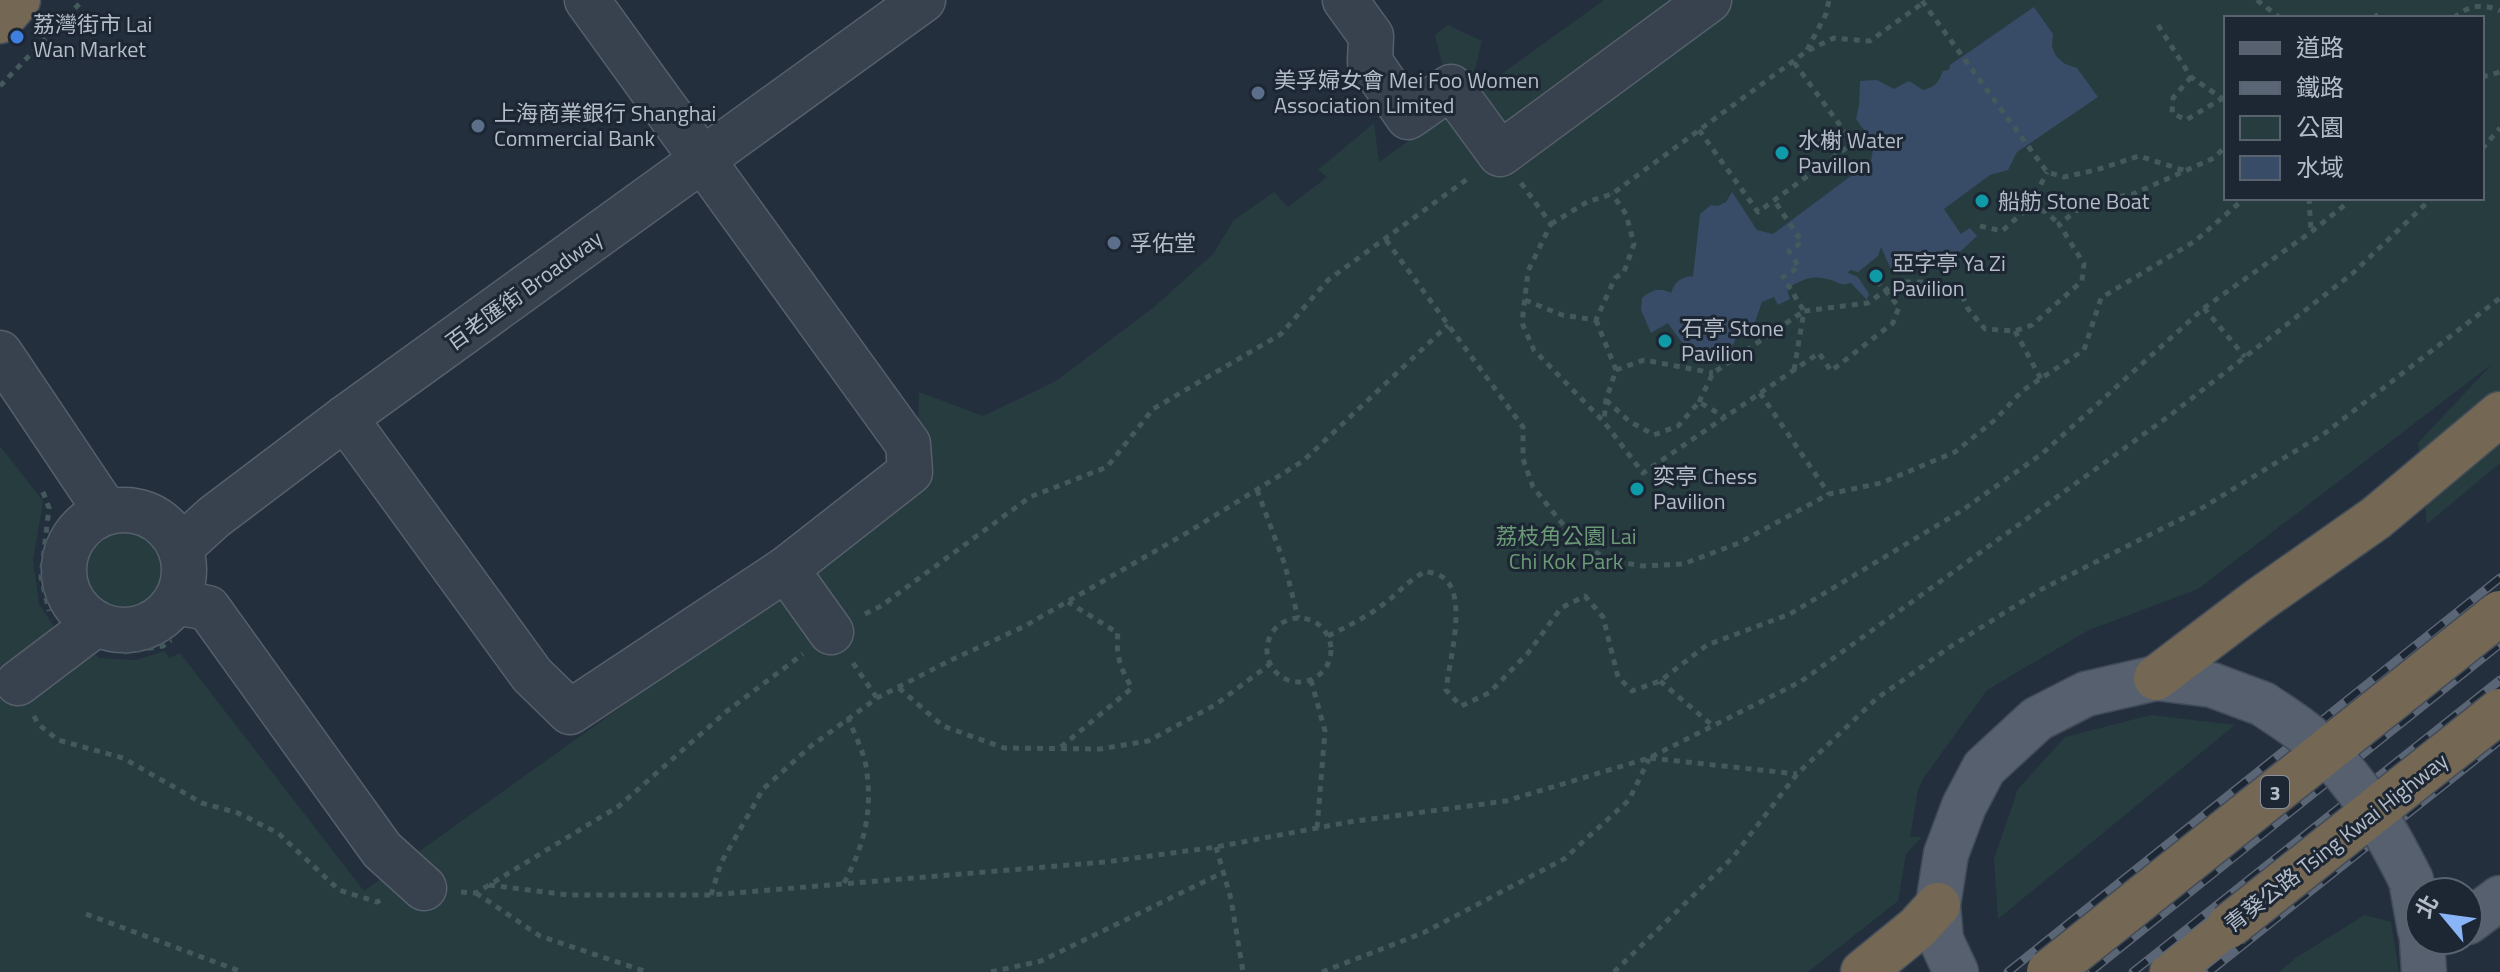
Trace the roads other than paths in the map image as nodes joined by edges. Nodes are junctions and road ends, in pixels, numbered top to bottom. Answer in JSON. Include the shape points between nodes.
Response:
{"nodes":[{"id":1,"x":18,"y":0,"type":"edge"},
{"id":2,"x":587,"y":0,"type":"edge"},
{"id":3,"x":923,"y":0,"type":"edge"},
{"id":4,"x":1345,"y":0,"type":"edge"},
{"id":5,"x":1709,"y":0,"type":"edge"},
{"id":6,"x":0,"y":21,"type":"edge"},
{"id":7,"x":703,"y":161,"type":"junction"},
{"id":8,"x":0,"y":353,"type":"edge"},
{"id":9,"x":2500,"y":414,"type":"edge"},
{"id":10,"x":345,"y":418,"type":"junction"},
{"id":11,"x":106,"y":511,"type":"junction"},
{"id":12,"x":180,"y":548,"type":"junction"},
{"id":13,"x":786,"y":569,"type":"junction"},
{"id":14,"x":192,"y":605,"type":"junction"},
{"id":15,"x":2500,"y":613,"type":"edge"},
{"id":16,"x":85,"y":631,"type":"junction"},
{"id":17,"x":831,"y":632,"type":"road end"},
{"id":18,"x":2156,"y":678,"type":"junction"},
{"id":19,"x":18,"y":683,"type":"road end"},
{"id":20,"x":2500,"y":711,"type":"edge"},
{"id":21,"x":2409,"y":876,"type":"edge"},
{"id":22,"x":424,"y":888,"type":"road end"},
{"id":23,"x":1938,"y":905,"type":"junction"},
{"id":24,"x":1866,"y":970,"type":"edge"},
{"id":25,"x":1955,"y":970,"type":"edge"},
{"id":26,"x":2049,"y":972,"type":"edge"},
{"id":27,"x":2172,"y":972,"type":"edge"}],
"edges":[{"from":1,"to":6,"type":"highway"},
{"from":2,"to":7,"type":"street"},
{"from":3,"to":7,"type":"street","name":"百老匯街 Broadway"},
{"from":4,"to":5,"type":"street","via":[[1371,36],[1370,62],[1408,117],[1451,87],[1500,154]]},
{"from":7,"to":10,"type":"street","name":"百老匯街 Broadway"},
{"from":7,"to":13,"type":"street","via":[[908,444],[910,472]]},
{"from":8,"to":11,"type":"street"},
{"from":9,"to":18,"type":"highway","via":[[2376,518]]},
{"from":10,"to":12,"type":"street","name":"百老匯街 Broadway"},
{"from":10,"to":13,"type":"street","via":[[532,675],[570,712]]},
{"from":11,"to":12,"type":"street","via":[[142,512],[171,532]]},
{"from":11,"to":16,"type":"street","via":[[77,532],[64,565],[65,583]]},
{"from":12,"to":14,"type":"street","via":[[182,584]]},
{"from":13,"to":17,"type":"street"},
{"from":14,"to":16,"type":"street","via":[[131,630]]},
{"from":14,"to":22,"type":"street","via":[[382,850]]},
{"from":15,"to":26,"type":"highway","number":"3","bridge":true},
{"from":16,"to":19,"type":"street"},
{"from":18,"to":21,"type":"main road","bridge":true,"via":[[2212,685],[2263,704],[2312,738],[2351,777]]},
{"from":18,"to":23,"type":"main road","via":[[2086,694],[2037,719],[1984,768],[1946,854]]},
{"from":20,"to":27,"type":"highway","name":"青葵公路 Tsing Kwai Highway","bridge":true},
{"from":23,"to":24,"type":"highway"},
{"from":23,"to":25,"type":"main road","via":[[1941,940]]}]}
